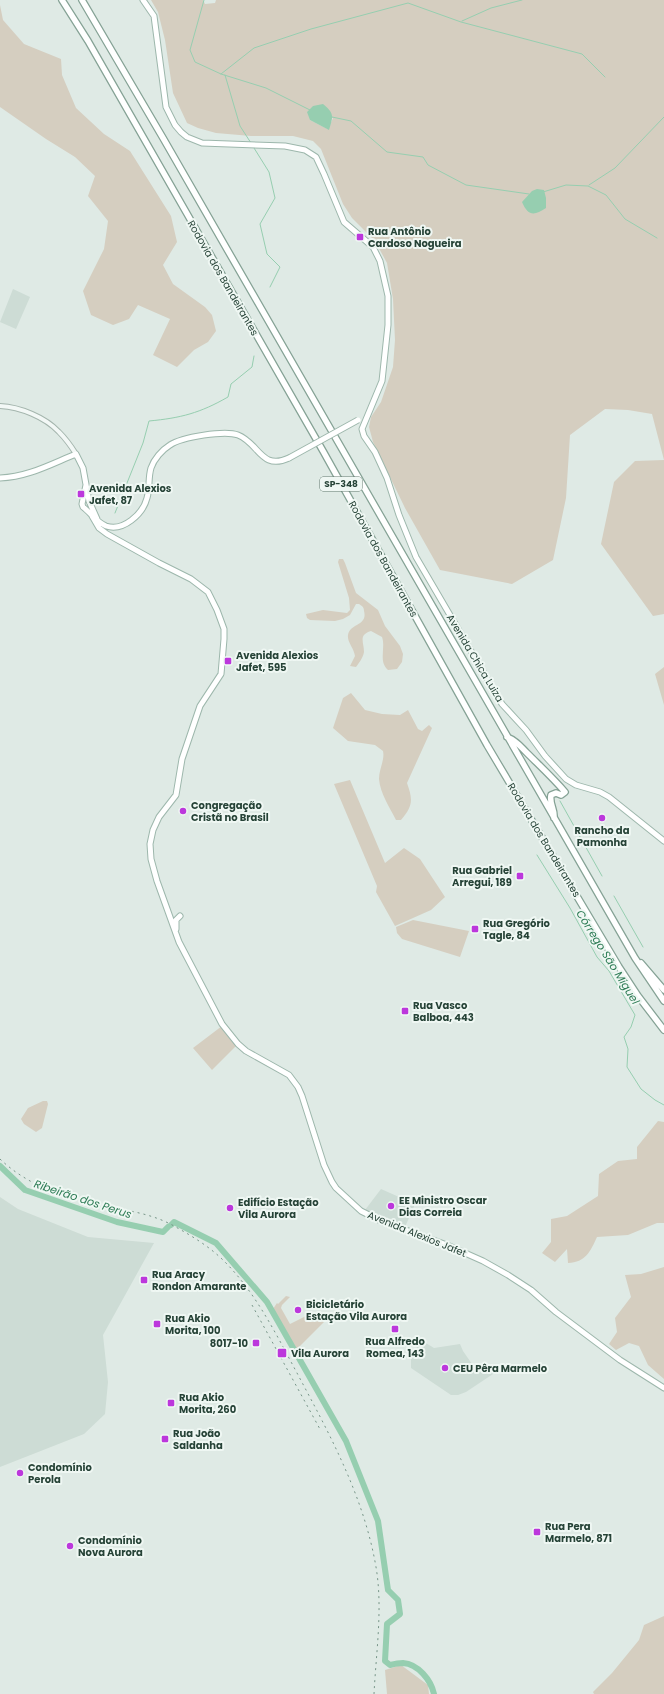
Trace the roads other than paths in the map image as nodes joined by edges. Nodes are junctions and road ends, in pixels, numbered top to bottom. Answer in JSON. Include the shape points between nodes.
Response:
{"nodes":[{"id":1,"x":62,"y":0,"type":"edge"},
{"id":2,"x":82,"y":0,"type":"edge"},
{"id":3,"x":143,"y":0,"type":"edge"},
{"id":4,"x":0,"y":406,"type":"edge"},
{"id":5,"x":367,"y":416,"type":"junction"},
{"id":6,"x":76,"y":454,"type":"junction"},
{"id":7,"x":0,"y":478,"type":"edge"},
{"id":8,"x":88,"y":504,"type":"junction"},
{"id":9,"x":92,"y":516,"type":"junction"},
{"id":10,"x":100,"y":523,"type":"junction"},
{"id":11,"x":104,"y":532,"type":"junction"},
{"id":12,"x":507,"y":737,"type":"junction"},
{"id":13,"x":554,"y":818,"type":"junction"},
{"id":14,"x":664,"y":841,"type":"edge"},
{"id":15,"x":180,"y":916,"type":"dead end"},
{"id":16,"x":176,"y":932,"type":"junction"},
{"id":17,"x":635,"y":958,"type":"junction"},
{"id":18,"x":664,"y":990,"type":"edge"},
{"id":19,"x":664,"y":1001,"type":"edge"},
{"id":20,"x":664,"y":1030,"type":"edge"},
{"id":21,"x":664,"y":1388,"type":"edge"}],
"edges":[{"from":1,"to":20,"type":"highway","name":"Rodovia dos Bandeirantes","number":"SP-348","via":[[92,48],[326,458],[487,745],[619,967]]},
{"from":2,"to":12,"type":"highway","name":"Rodovia dos Bandeirantes","number":"SP-348"},
{"from":3,"to":5,"type":"main road","via":[[154,16],[166,107],[181,132],[202,143],[291,147],[312,153],[320,164],[344,222],[376,251],[388,296],[388,325],[382,381]]},
{"from":4,"to":6,"type":"street","via":[[20,410],[53,426]]},
{"from":5,"to":10,"type":"main road","bridge":true,"via":[[279,461],[268,460],[242,437],[232,433],[174,442],[158,455],[151,467],[147,499],[140,511],[120,526]]},
{"from":5,"to":14,"type":"main road","name":"Avenida Chica Luiza","via":[[363,424],[363,433],[387,478],[414,552],[502,704],[566,779],[604,794]]},
{"from":6,"to":7,"type":"main road","via":[[27,474]]},
{"from":6,"to":8,"type":"main road","via":[[83,468]]},
{"from":8,"to":9,"type":"main road"},
{"from":8,"to":10,"type":"main road"},
{"from":9,"to":10,"type":"main road"},
{"from":9,"to":11,"type":"main road","name":"Avenida Alexios Jafet"},
{"from":10,"to":11,"type":"main road"},
{"from":11,"to":16,"type":"main road","name":"Avenida Alexios Jafet","via":[[205,589],[214,601],[224,629],[221,674],[200,706],[182,759],[176,795],[159,817],[150,844],[153,869]]},
{"from":12,"to":13,"type":"highway","name":"Rodovia dos Bandeirantes","number":"SP-348"},
{"from":12,"to":13,"type":"highway","via":[[515,740],[565,792],[551,796],[551,804],[555,810]]},
{"from":13,"to":17,"type":"highway","name":"Rodovia dos Bandeirantes","number":"SP-348"},
{"from":15,"to":16,"type":"main road","via":[[176,920]]},
{"from":16,"to":21,"type":"main road","name":"Avenida Alexios Jafet","via":[[209,1000],[229,1032],[246,1051],[288,1075],[298,1087],[324,1165],[336,1188],[368,1215],[447,1245],[508,1275],[620,1360]]},
{"from":17,"to":18,"type":"highway"},
{"from":17,"to":19,"type":"highway","name":"Rodovia dos Bandeirantes","number":"SP-348"}]}
